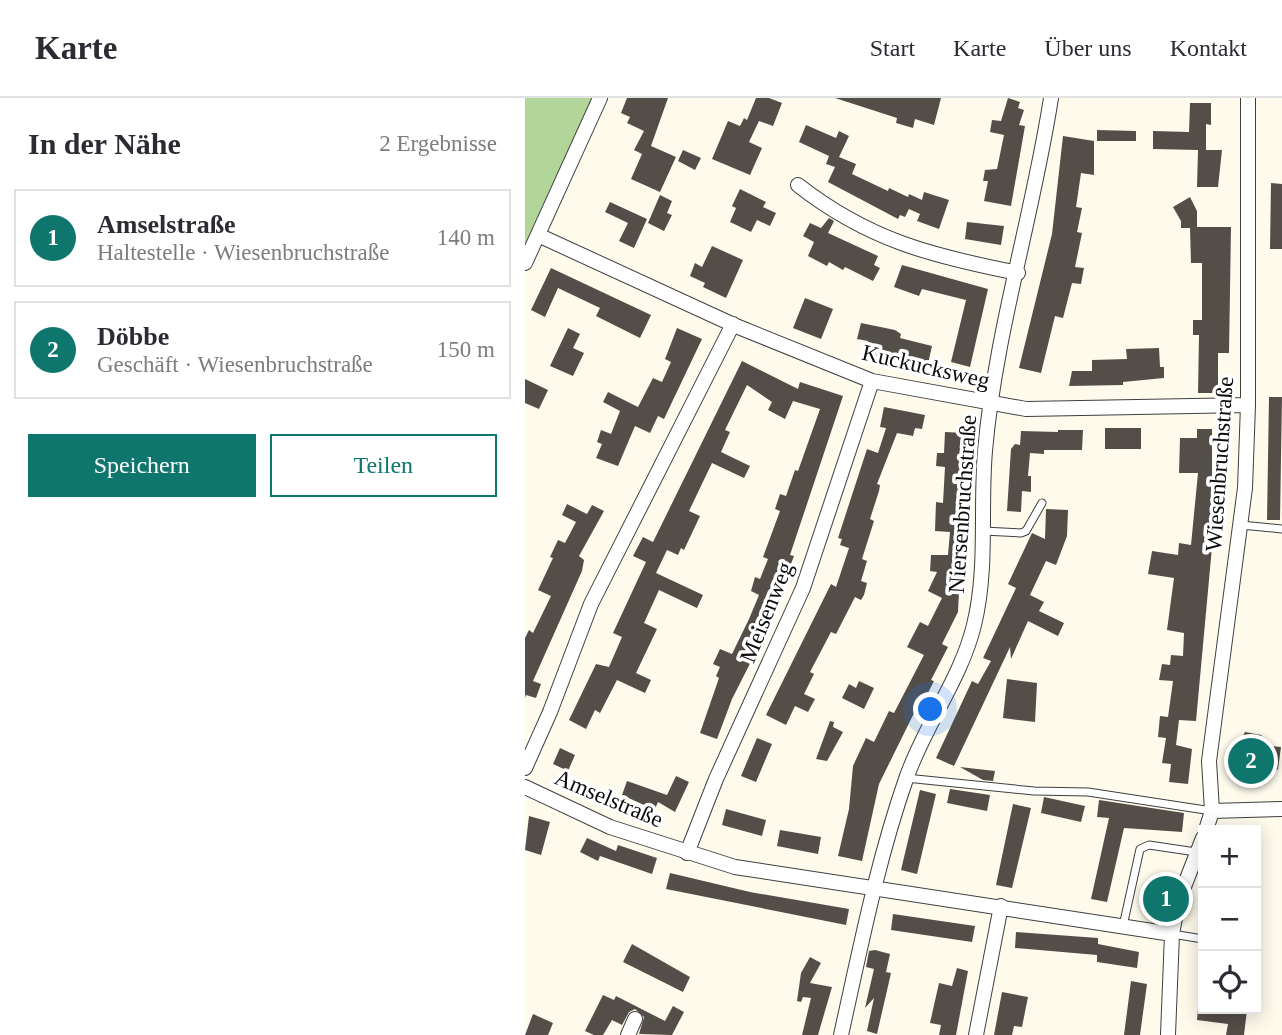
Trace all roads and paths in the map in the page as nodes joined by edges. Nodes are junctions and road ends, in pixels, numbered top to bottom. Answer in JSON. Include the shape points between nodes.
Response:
{"nodes":[{"id":1,"x":600,"y":98,"type":"edge"},
{"id":2,"x":1051,"y":98,"type":"edge"},
{"id":3,"x":1248,"y":98,"type":"edge"},
{"id":4,"x":797,"y":185,"type":"dead end"},
{"id":5,"x":538,"y":235,"type":"junction"},
{"id":6,"x":525,"y":263,"type":"edge"},
{"id":7,"x":1018,"y":273,"type":"junction"},
{"id":8,"x":733,"y":324,"type":"junction"},
{"id":9,"x":872,"y":381,"type":"junction"},
{"id":10,"x":1248,"y":404,"type":"junction"},
{"id":11,"x":993,"y":405,"type":"junction"},
{"id":12,"x":1042,"y":503,"type":"dead end"},
{"id":13,"x":1241,"y":525,"type":"junction"},
{"id":14,"x":1282,"y":529,"type":"edge"},
{"id":15,"x":983,"y":531,"type":"junction"},
{"id":16,"x":525,"y":768,"type":"edge"},
{"id":17,"x":906,"y":778,"type":"junction"},
{"id":18,"x":525,"y":787,"type":"edge"},
{"id":19,"x":1282,"y":809,"type":"edge"},
{"id":20,"x":1212,"y":811,"type":"junction"},
{"id":21,"x":1208,"y":825,"type":"edge"},
{"id":22,"x":1198,"y":848,"type":"edge"},
{"id":23,"x":1196,"y":852,"type":"junction"},
{"id":24,"x":687,"y":853,"type":"junction"},
{"id":25,"x":875,"y":888,"type":"junction"},
{"id":26,"x":1001,"y":906,"type":"junction"},
{"id":27,"x":1123,"y":926,"type":"junction"},
{"id":28,"x":1172,"y":934,"type":"junction"},
{"id":29,"x":1198,"y":938,"type":"edge"},
{"id":30,"x":635,"y":1019,"type":"dead end"},
{"id":31,"x":628,"y":1035,"type":"edge"},
{"id":32,"x":841,"y":1035,"type":"edge"},
{"id":33,"x":976,"y":1035,"type":"edge"},
{"id":34,"x":1168,"y":1035,"type":"edge"}],
"edges":[{"from":1,"to":5,"type":"street"},
{"from":2,"to":7,"type":"street","name":"Niersenbruchstraße"},
{"from":3,"to":10,"type":"street","name":"Wiesenbruchstraße"},
{"from":4,"to":7,"type":"street","via":[[828,209],[894,243]]},
{"from":5,"to":6,"type":"street"},
{"from":5,"to":8,"type":"street","name":"Kuckucksweg"},
{"from":7,"to":11,"type":"street","name":"Niersenbruchstraße"},
{"from":8,"to":9,"type":"street","name":"Kuckucksweg"},
{"from":8,"to":16,"type":"street","via":[[591,604]]},
{"from":9,"to":11,"type":"street","name":"Kuckucksweg"},
{"from":9,"to":24,"type":"street","name":"Meisenweg","via":[[803,588]]},
{"from":10,"to":11,"type":"street","name":"Kuckucksweg","via":[[1026,409]]},
{"from":10,"to":13,"type":"street","name":"Wiesenbruchstraße"},
{"from":11,"to":15,"type":"street","name":"Niersenbruchstraße","via":[[985,450]]},
{"from":12,"to":15,"type":"lane","via":[[1026,531]]},
{"from":13,"to":14,"type":"lane"},
{"from":13,"to":20,"type":"street","name":"Wiesenbruchstraße","via":[[1209,761]]},
{"from":15,"to":17,"type":"street","name":"Niersenbruchstraße","via":[[974,626]]},
{"from":17,"to":20,"type":"lane","via":[[1089,792]]},
{"from":17,"to":25,"type":"street","name":"Niersenbruchstraße"},
{"from":18,"to":24,"type":"street","name":"Amselstraße","via":[[611,827]]},
{"from":19,"to":20,"type":"street"},
{"from":20,"to":21,"type":"street","name":"Wiesenbruchstraße"},
{"from":22,"to":23,"type":"street"},
{"from":23,"to":27,"type":"lane","via":[[1149,845],[1140,849]]},
{"from":23,"to":28,"type":"street"},
{"from":24,"to":25,"type":"street","name":"Amselstraße","via":[[735,867]]},
{"from":25,"to":26,"type":"street","name":"Amselstraße"},
{"from":25,"to":32,"type":"street","name":"Niersenbruchstraße"},
{"from":26,"to":27,"type":"street","name":"Amselstraße"},
{"from":26,"to":33,"type":"street"},
{"from":27,"to":28,"type":"street","name":"Amselstraße"},
{"from":28,"to":29,"type":"lane"},
{"from":28,"to":34,"type":"street"},
{"from":30,"to":31,"type":"street"}]}
